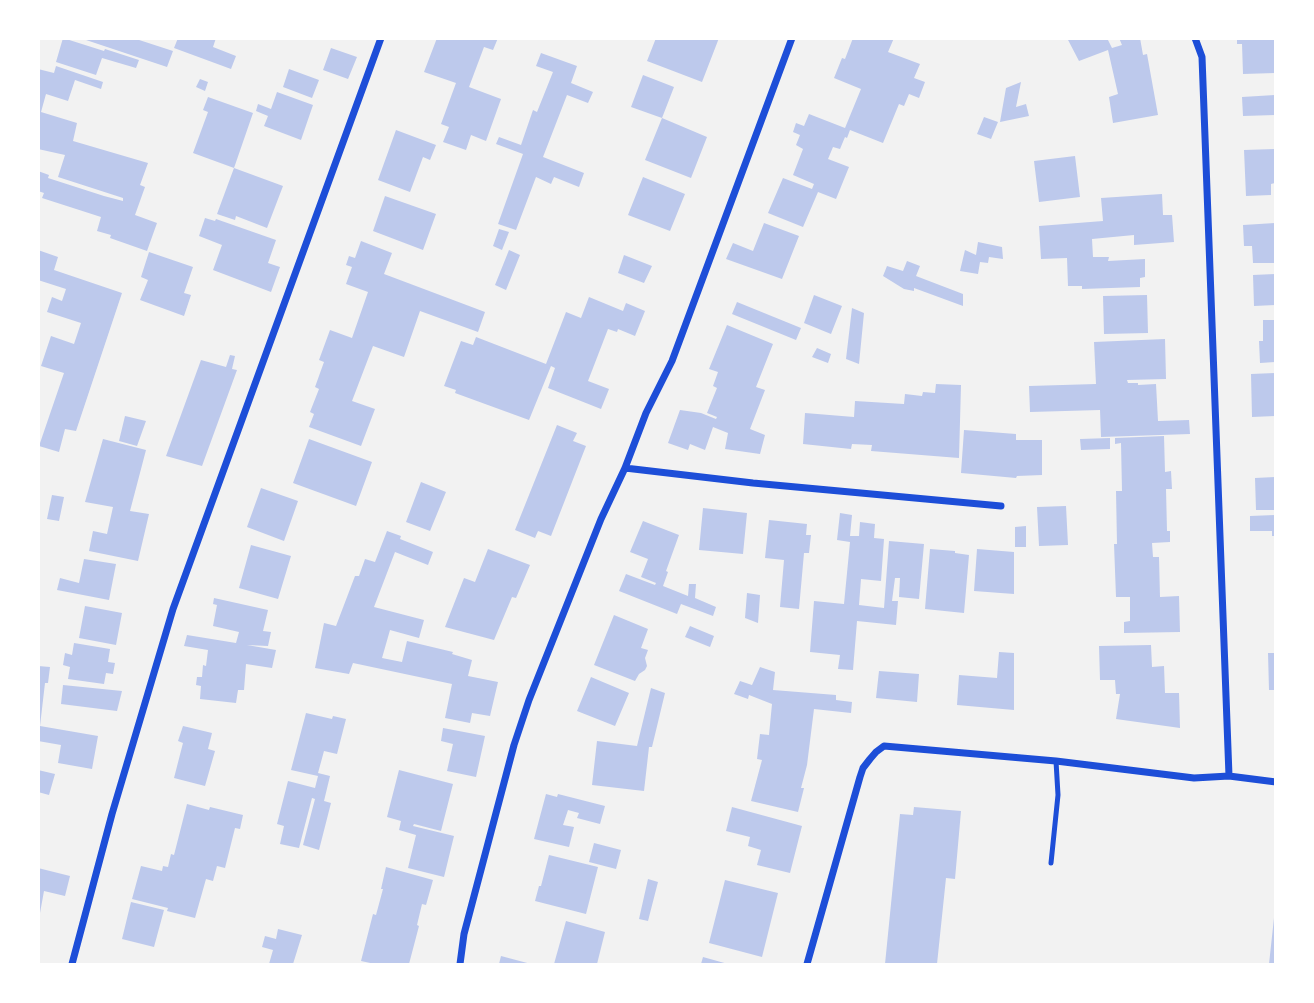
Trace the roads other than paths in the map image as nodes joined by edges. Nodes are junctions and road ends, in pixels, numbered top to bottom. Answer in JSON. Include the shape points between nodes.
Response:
{"nodes":[{"id":1,"x":381,"y":38,"type":"edge"},
{"id":2,"x":792,"y":38,"type":"edge"},
{"id":3,"x":1195,"y":38,"type":"edge"},
{"id":4,"x":625,"y":468,"type":"junction"},
{"id":5,"x":1001,"y":506,"type":"dead end"},
{"id":6,"x":1056,"y":761,"type":"junction"},
{"id":7,"x":1229,"y":776,"type":"junction"},
{"id":8,"x":1276,"y":782,"type":"edge"},
{"id":9,"x":1051,"y":863,"type":"dead end"},
{"id":10,"x":72,"y":964,"type":"edge"},
{"id":11,"x":460,"y":964,"type":"edge"},
{"id":12,"x":807,"y":964,"type":"edge"}],
"edges":[{"from":1,"to":10,"type":"street","via":[[173,609]]},
{"from":2,"to":4,"type":"street","via":[[672,361]]},
{"from":3,"to":7,"type":"street","via":[[1202,57]]},
{"from":4,"to":5,"type":"street"},
{"from":4,"to":11,"type":"street","via":[[521,723]]},
{"from":6,"to":7,"type":"street","via":[[1194,778]]},
{"from":6,"to":9,"type":"lane","via":[[1058,795]]},
{"from":6,"to":12,"type":"street","via":[[884,747],[876,752],[860,777]]},
{"from":7,"to":8,"type":"street"}]}
